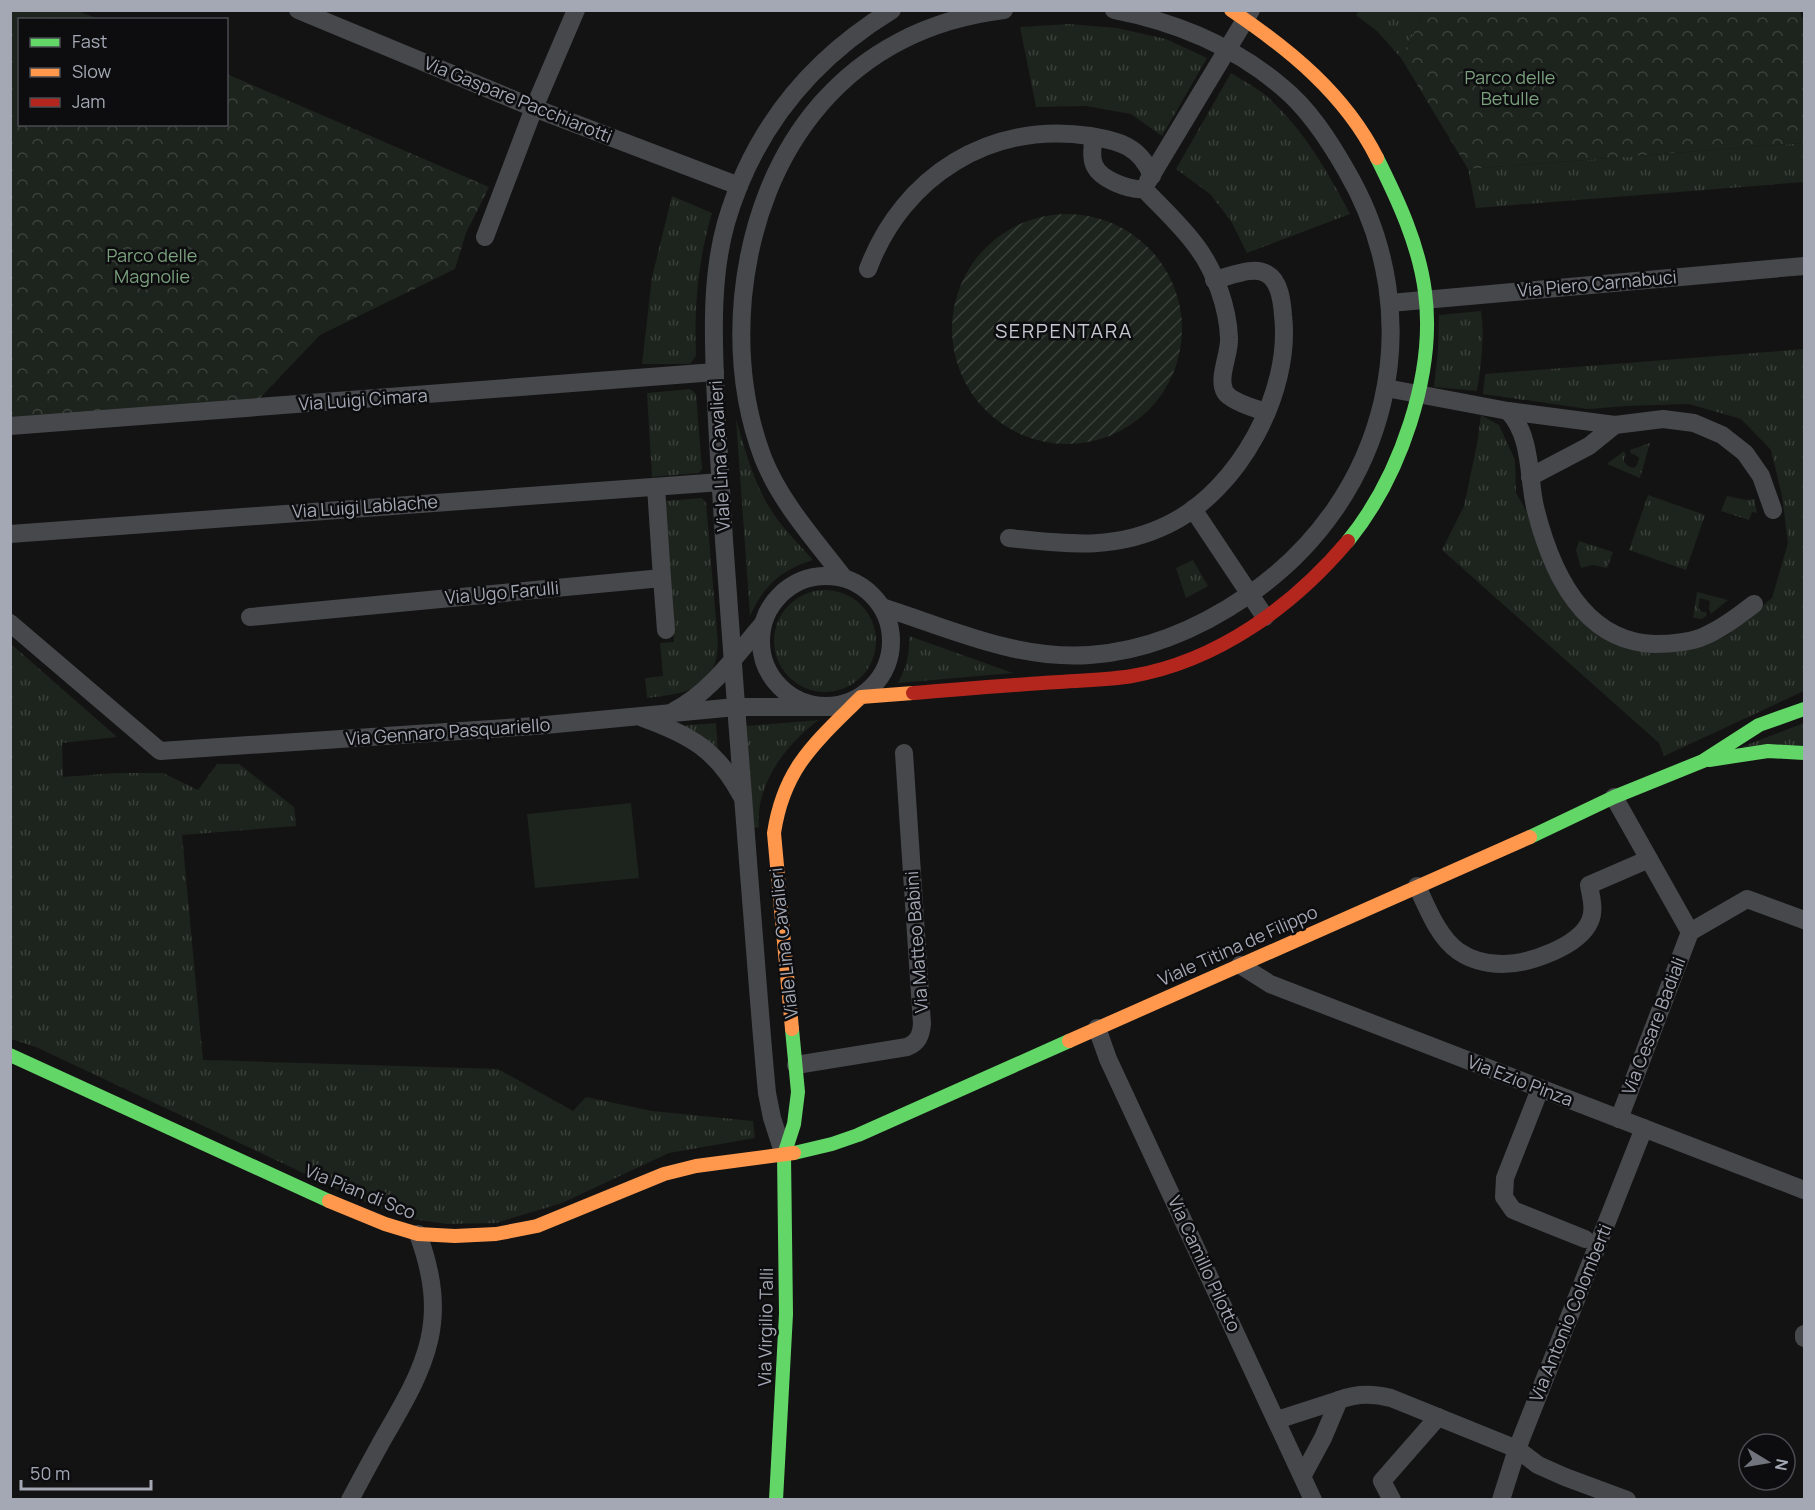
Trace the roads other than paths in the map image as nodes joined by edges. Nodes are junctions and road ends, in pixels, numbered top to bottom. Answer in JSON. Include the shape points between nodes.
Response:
{"nodes":[{"id":1,"x":298,"y":10,"type":"edge"},
{"id":2,"x":576,"y":10,"type":"edge"},
{"id":3,"x":892,"y":10,"type":"edge"},
{"id":4,"x":1005,"y":10,"type":"edge"},
{"id":5,"x":1114,"y":10,"type":"edge"},
{"id":6,"x":977,"y":12,"type":"edge"},
{"id":7,"x":1242,"y":14,"type":"edge"},
{"id":8,"x":1228,"y":49,"type":"junction"},
{"id":9,"x":534,"y":108,"type":"junction"},
{"id":10,"x":770,"y":125,"type":"junction"},
{"id":11,"x":1094,"y":137,"type":"junction"},
{"id":12,"x":788,"y":147,"type":"junction"},
{"id":13,"x":1148,"y":182,"type":"junction"},
{"id":14,"x":739,"y":186,"type":"junction"},
{"id":15,"x":485,"y":237,"type":"dead end"},
{"id":16,"x":1804,"y":266,"type":"edge"},
{"id":17,"x":868,"y":269,"type":"dead end"},
{"id":18,"x":1214,"y":280,"type":"junction"},
{"id":19,"x":1426,"y":300,"type":"junction"},
{"id":20,"x":1390,"y":303,"type":"junction"},
{"id":21,"x":715,"y":372,"type":"junction"},
{"id":22,"x":1386,"y":388,"type":"junction"},
{"id":23,"x":1418,"y":395,"type":"junction"},
{"id":24,"x":1509,"y":411,"type":"junction"},
{"id":25,"x":1266,"y":412,"type":"junction"},
{"id":26,"x":1615,"y":425,"type":"junction"},
{"id":27,"x":10,"y":426,"type":"edge"},
{"id":28,"x":1530,"y":477,"type":"junction"},
{"id":29,"x":720,"y":482,"type":"junction"},
{"id":30,"x":656,"y":487,"type":"junction"},
{"id":31,"x":1193,"y":509,"type":"junction"},
{"id":32,"x":1773,"y":510,"type":"dead end"},
{"id":33,"x":10,"y":534,"type":"edge"},
{"id":34,"x":1009,"y":538,"type":"dead end"},
{"id":35,"x":662,"y":578,"type":"junction"},
{"id":36,"x":844,"y":578,"type":"junction"},
{"id":37,"x":1251,"y":594,"type":"junction"},
{"id":38,"x":1754,"y":604,"type":"dead end"},
{"id":39,"x":882,"y":607,"type":"junction"},
{"id":40,"x":250,"y":617,"type":"dead end"},
{"id":41,"x":1265,"y":617,"type":"junction"},
{"id":42,"x":10,"y":623,"type":"edge"},
{"id":43,"x":762,"y":625,"type":"junction"},
{"id":44,"x":666,"y":630,"type":"dead end"},
{"id":45,"x":732,"y":659,"type":"junction"},
{"id":46,"x":861,"y":697,"type":"junction"},
{"id":47,"x":736,"y":707,"type":"junction"},
{"id":48,"x":830,"y":707,"type":"junction"},
{"id":49,"x":1804,"y":709,"type":"edge"},
{"id":50,"x":670,"y":713,"type":"junction"},
{"id":51,"x":639,"y":717,"type":"junction"},
{"id":52,"x":904,"y":753,"type":"dead end"},
{"id":53,"x":1804,"y":753,"type":"edge"},
{"id":54,"x":1703,"y":761,"type":"junction"},
{"id":55,"x":1614,"y":798,"type":"junction"},
{"id":56,"x":743,"y":800,"type":"junction"},
{"id":57,"x":1648,"y":859,"type":"junction"},
{"id":58,"x":1417,"y":886,"type":"junction"},
{"id":59,"x":1804,"y":920,"type":"edge"},
{"id":60,"x":1690,"y":932,"type":"junction"},
{"id":61,"x":1240,"y":965,"type":"junction"},
{"id":62,"x":1097,"y":1028,"type":"junction"},
{"id":63,"x":10,"y":1055,"type":"edge"},
{"id":64,"x":796,"y":1065,"type":"junction"},
{"id":65,"x":1540,"y":1089,"type":"junction"},
{"id":66,"x":1619,"y":1119,"type":"junction"},
{"id":67,"x":1644,"y":1128,"type":"junction"},
{"id":68,"x":784,"y":1155,"type":"junction"},
{"id":69,"x":1804,"y":1190,"type":"edge"},
{"id":70,"x":418,"y":1234,"type":"junction"},
{"id":71,"x":1585,"y":1239,"type":"dead end"},
{"id":72,"x":1339,"y":1400,"type":"junction"},
{"id":73,"x":1438,"y":1417,"type":"junction"},
{"id":74,"x":1277,"y":1420,"type":"junction"},
{"id":75,"x":1517,"y":1449,"type":"junction"},
{"id":76,"x":1303,"y":1475,"type":"junction"},
{"id":77,"x":350,"y":1500,"type":"edge"},
{"id":78,"x":776,"y":1500,"type":"edge"},
{"id":79,"x":1313,"y":1500,"type":"edge"},
{"id":80,"x":1392,"y":1500,"type":"edge"},
{"id":81,"x":1501,"y":1500,"type":"edge"},
{"id":82,"x":1627,"y":1500,"type":"edge"}],
"edges":[{"from":1,"to":9,"type":"street","name":"Via Gaspare Pacchiarotti"},
{"from":2,"to":9,"type":"street"},
{"from":3,"to":10,"type":"street","name":"Viale Lina Cavalieri","via":[[816,68]]},
{"from":4,"to":6,"type":"street","name":"Viale Lina Cavalieri"},
{"from":5,"to":8,"type":"street","via":[[1174,26]]},
{"from":6,"to":12,"type":"street","name":"Viale Lina Cavalieri","via":[[883,52],[852,74],[817,108]]},
{"from":7,"to":8,"type":"street"},
{"from":7,"to":19,"type":"street","via":[[1326,85],[1365,135],[1407,225]]},
{"from":8,"to":13,"type":"street"},
{"from":8,"to":20,"type":"street","via":[[1283,87],[1337,155],[1377,238]]},
{"from":9,"to":14,"type":"street","name":"Via Gaspare Pacchiarotti"},
{"from":9,"to":15,"type":"street"},
{"from":10,"to":12,"type":"street"},
{"from":10,"to":14,"type":"street","name":"Viale Lina Cavalieri"},
{"from":11,"to":13,"type":"street","via":[[1137,152],[1145,161]]},
{"from":11,"to":13,"type":"street","via":[[1093,155],[1097,171],[1104,177],[1125,187]]},
{"from":11,"to":17,"type":"street","via":[[1058,133],[1020,137],[987,146],[951,164],[906,204],[880,242]]},
{"from":12,"to":36,"type":"street","name":"Viale Lina Cavalieri","via":[[763,200],[749,252],[741,320],[742,378],[750,418],[769,470],[789,506]]},
{"from":13,"to":18,"type":"street","via":[[1198,248]]},
{"from":14,"to":21,"type":"street","name":"Viale Lina Cavalieri","via":[[719,256]]},
{"from":16,"to":19,"type":"street","name":"Via Piero Carnabuci"},
{"from":18,"to":25,"type":"street","via":[[1228,329],[1229,350],[1222,381],[1225,392]]},
{"from":18,"to":25,"type":"street","via":[[1263,272],[1272,277],[1278,290],[1284,320],[1283,352]]},
{"from":19,"to":20,"type":"street","name":"Via Piero Carnabuci"},
{"from":19,"to":23,"type":"street","via":[[1425,353]]},
{"from":20,"to":22,"type":"street"},
{"from":21,"to":27,"type":"street","name":"Via Luigi Cimara"},
{"from":21,"to":29,"type":"street","name":"Viale Lina Cavalieri"},
{"from":22,"to":23,"type":"street"},
{"from":22,"to":37,"type":"street","via":[[1366,451],[1341,500],[1308,544]]},
{"from":23,"to":24,"type":"street"},
{"from":23,"to":41,"type":"street","via":[[1387,476],[1354,532],[1316,577]]},
{"from":24,"to":26,"type":"street"},
{"from":24,"to":28,"type":"street","via":[[1522,432]]},
{"from":25,"to":31,"type":"street","via":[[1235,466]]},
{"from":26,"to":28,"type":"street","via":[[1583,449]]},
{"from":26,"to":32,"type":"street","via":[[1673,419],[1722,435],[1753,462]]},
{"from":28,"to":38,"type":"street","via":[[1539,521],[1565,588],[1604,629],[1647,643],[1691,641],[1725,625]]},
{"from":29,"to":30,"type":"street","name":"Via Luigi Lablache"},
{"from":29,"to":45,"type":"street","name":"Viale Lina Cavalieri"},
{"from":30,"to":33,"type":"street","name":"Via Luigi Lablache"},
{"from":30,"to":35,"type":"street"},
{"from":31,"to":34,"type":"street","via":[[1170,524],[1129,540],[1077,545]]},
{"from":31,"to":37,"type":"street"},
{"from":35,"to":40,"type":"street","name":"Via Ugo Farulli"},
{"from":35,"to":44,"type":"street"},
{"from":36,"to":39,"type":"street","via":[[866,589]]},
{"from":36,"to":43,"type":"street","via":[[818,576],[793,584],[774,601]]},
{"from":37,"to":39,"type":"street","via":[[1211,619],[1168,638],[1090,655],[1012,649]]},
{"from":37,"to":41,"type":"street"},
{"from":39,"to":46,"type":"street","via":[[890,630],[890,656],[879,679]]},
{"from":41,"to":46,"type":"street","via":[[1198,655],[1144,673]]},
{"from":42,"to":51,"type":"street","name":"Via Gennaro Pasquariello","via":[[160,751]]},
{"from":43,"to":45,"type":"street"},
{"from":43,"to":48,"type":"street","via":[[760,649],[775,683],[806,704]]},
{"from":45,"to":47,"type":"street","name":"Viale Lina Cavalieri"},
{"from":45,"to":50,"type":"street","via":[[700,694]]},
{"from":46,"to":48,"type":"street"},
{"from":46,"to":64,"type":"street","name":"Viale Lina Cavalieri","via":[[797,765],[775,821]]},
{"from":47,"to":48,"type":"street","name":"Via Gennaro Pasquariello"},
{"from":47,"to":50,"type":"street","name":"Via Gennaro Pasquariello"},
{"from":47,"to":56,"type":"street","name":"Viale Lina Cavalieri"},
{"from":49,"to":54,"type":"street","name":"Viale Titina de Filippo","via":[[1759,725]]},
{"from":50,"to":51,"type":"street","name":"Via Gennaro Pasquariello"},
{"from":51,"to":56,"type":"street","via":[[702,745],[724,767]]},
{"from":52,"to":64,"type":"street","name":"Via Matteo Babini","via":[[921,1035],[907,1047]]},
{"from":53,"to":54,"type":"street","name":"Viale Titina de Filippo","via":[[1768,751]]},
{"from":54,"to":55,"type":"street","name":"Viale Titina de Filippo"},
{"from":55,"to":57,"type":"street"},
{"from":55,"to":58,"type":"street","name":"Viale Titina de Filippo"},
{"from":56,"to":68,"type":"street","name":"Viale Lina Cavalieri","via":[[767,1093]]},
{"from":57,"to":58,"type":"street","via":[[1589,885],[1591,919],[1575,939],[1538,956],[1507,964],[1479,961],[1453,947],[1443,936]]},
{"from":57,"to":60,"type":"street"},
{"from":58,"to":61,"type":"street","name":"Viale Titina de Filippo"},
{"from":59,"to":60,"type":"street","via":[[1747,899]]},
{"from":60,"to":66,"type":"street","name":"Via Cesare Badiali"},
{"from":61,"to":62,"type":"street","name":"Viale Titina de Filippo"},
{"from":61,"to":65,"type":"street","name":"Via Ezio Pinza","via":[[1270,984]]},
{"from":62,"to":68,"type":"street","name":"Viale Titina de Filippo","via":[[858,1136]]},
{"from":62,"to":74,"type":"street","name":"Via Camillo Pilotto"},
{"from":63,"to":70,"type":"street","name":"Via Pian di Sco","via":[[320,1197]]},
{"from":64,"to":68,"type":"street","name":"Viale Lina Cavalieri","via":[[797,1111]]},
{"from":65,"to":66,"type":"street","name":"Via Ezio Pinza"},
{"from":65,"to":71,"type":"street","via":[[1505,1178],[1504,1197],[1517,1212]]},
{"from":66,"to":67,"type":"street","name":"Via Ezio Pinza"},
{"from":67,"to":69,"type":"street","name":"Via Ezio Pinza"},
{"from":67,"to":75,"type":"street","name":"Via Antonio Colomberti"},
{"from":68,"to":70,"type":"street","name":"Via Pian di Sco","via":[[664,1174],[517,1232],[480,1237]]},
{"from":68,"to":78,"type":"street","name":"Via Virgilio Talli","via":[[786,1314]]},
{"from":70,"to":77,"type":"street","via":[[433,1297],[428,1345],[406,1401]]},
{"from":72,"to":73,"type":"street","via":[[1359,1394],[1378,1395]]},
{"from":72,"to":74,"type":"street"},
{"from":72,"to":76,"type":"street"},
{"from":73,"to":75,"type":"street"},
{"from":73,"to":80,"type":"street","via":[[1382,1481]]},
{"from":74,"to":76,"type":"street","name":"Via Camillo Pilotto"},
{"from":75,"to":81,"type":"street","name":"Via Antonio Colomberti"},
{"from":75,"to":82,"type":"street","via":[[1538,1465]]},
{"from":76,"to":79,"type":"street","name":"Via Camillo Pilotto"}]}
